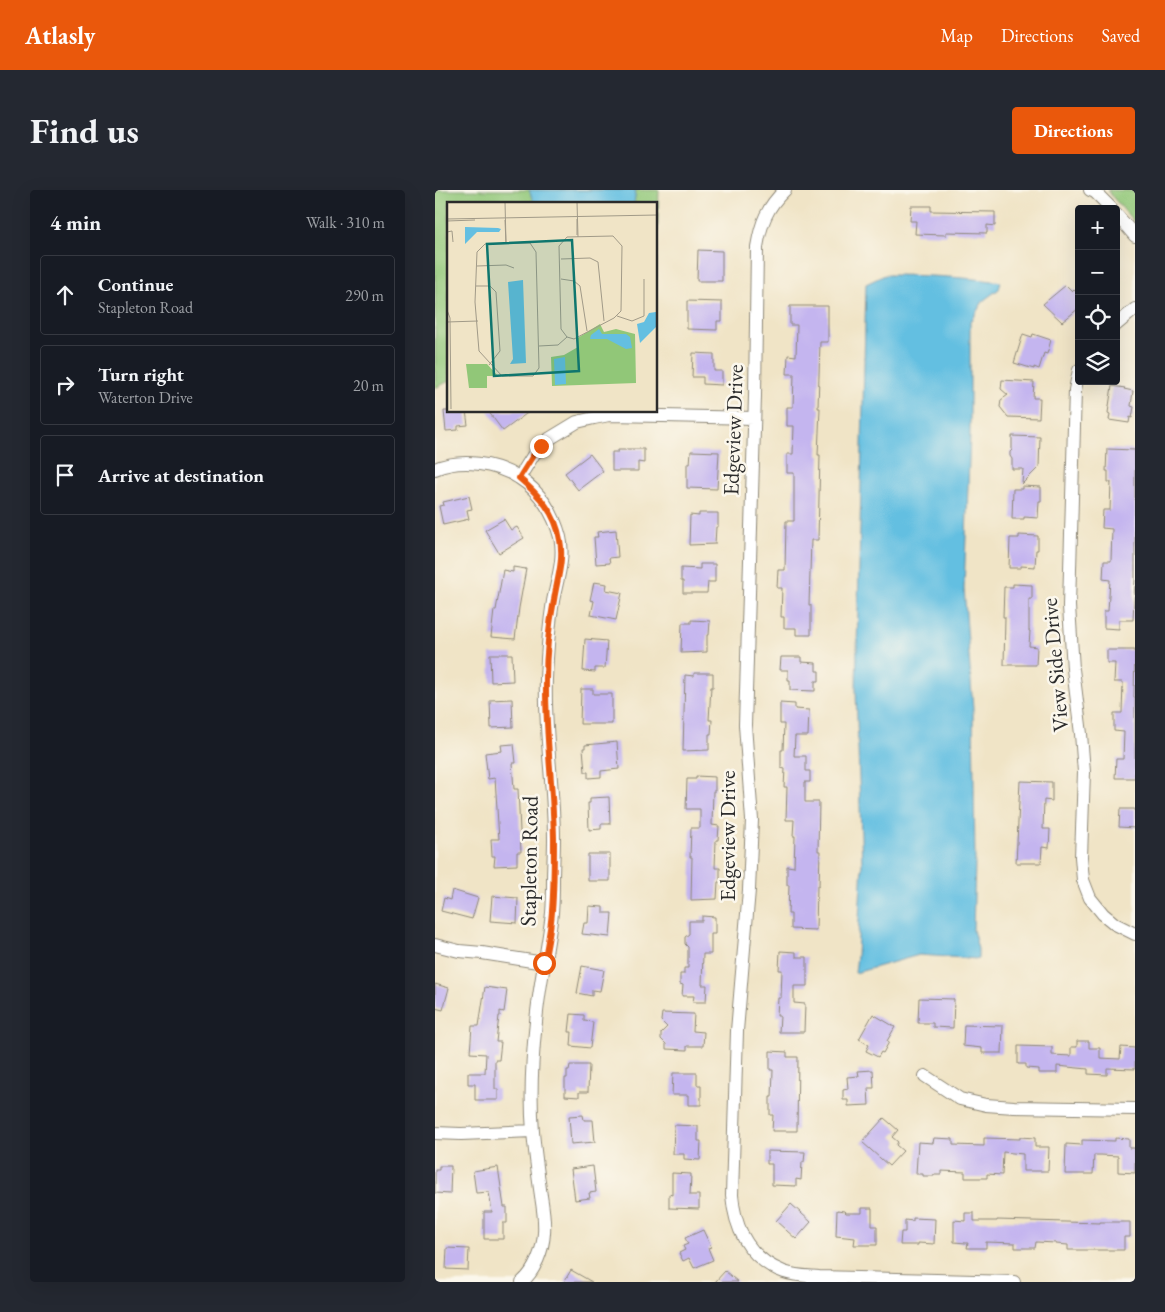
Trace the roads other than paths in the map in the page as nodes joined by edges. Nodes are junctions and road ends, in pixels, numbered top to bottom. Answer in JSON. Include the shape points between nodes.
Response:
{"nodes":[{"id":1,"x":785,"y":190,"type":"edge"},
{"id":2,"x":1094,"y":191,"type":"edge"},
{"id":3,"x":1108,"y":205,"type":"edge"},
{"id":4,"x":1120,"y":219,"type":"edge"},
{"id":5,"x":1135,"y":236,"type":"edge"},
{"id":6,"x":1135,"y":309,"type":"edge"},
{"id":7,"x":1120,"y":322,"type":"edge"},
{"id":8,"x":1076,"y":385,"type":"edge"},
{"id":9,"x":754,"y":418,"type":"junction"},
{"id":10,"x":435,"y":469,"type":"edge"},
{"id":11,"x":519,"y":478,"type":"junction"},
{"id":12,"x":1135,"y":934,"type":"edge"},
{"id":13,"x":435,"y":945,"type":"edge"},
{"id":14,"x":544,"y":963,"type":"junction"},
{"id":15,"x":925,"y":1076,"type":"dead end"},
{"id":16,"x":1135,"y":1109,"type":"edge"},
{"id":17,"x":533,"y":1132,"type":"junction"},
{"id":18,"x":435,"y":1133,"type":"edge"},
{"id":19,"x":522,"y":1282,"type":"edge"},
{"id":20,"x":979,"y":1282,"type":"edge"},
{"id":21,"x":1014,"y":1282,"type":"edge"}],
"edges":[{"from":1,"to":9,"type":"street","name":"Edgeview Drive","via":[[764,218],[757,247]]},
{"from":2,"to":3,"type":"street"},
{"from":4,"to":5,"type":"street"},
{"from":6,"to":7,"type":"street"},
{"from":8,"to":12,"type":"street","name":"View Side Drive","via":[[1069,606],[1084,772],[1083,880],[1103,914]]},
{"from":9,"to":11,"type":"street","via":[[609,415],[577,422],[549,439],[534,454]]},
{"from":9,"to":20,"type":"street","name":"Edgeview Drive","via":[[745,725],[752,820],[737,1031],[733,1212],[749,1247],[784,1272],[819,1277]]},
{"from":10,"to":11,"type":"street","name":"Stapleton Road","via":[[457,463],[487,465]]},
{"from":11,"to":14,"type":"street","name":"Stapleton Road","via":[[545,503],[553,517],[561,551],[551,614],[546,678],[554,839],[552,911]]},
{"from":13,"to":14,"type":"street"},
{"from":14,"to":17,"type":"street","name":"Stapleton Road","via":[[533,1054]]},
{"from":15,"to":16,"type":"street","via":[[960,1099],[986,1105]]},
{"from":17,"to":18,"type":"street"},
{"from":17,"to":19,"type":"street","name":"Stapleton Road","via":[[544,1234],[535,1264]]},
{"from":20,"to":21,"type":"street","name":"Edgeview Drive"}]}
